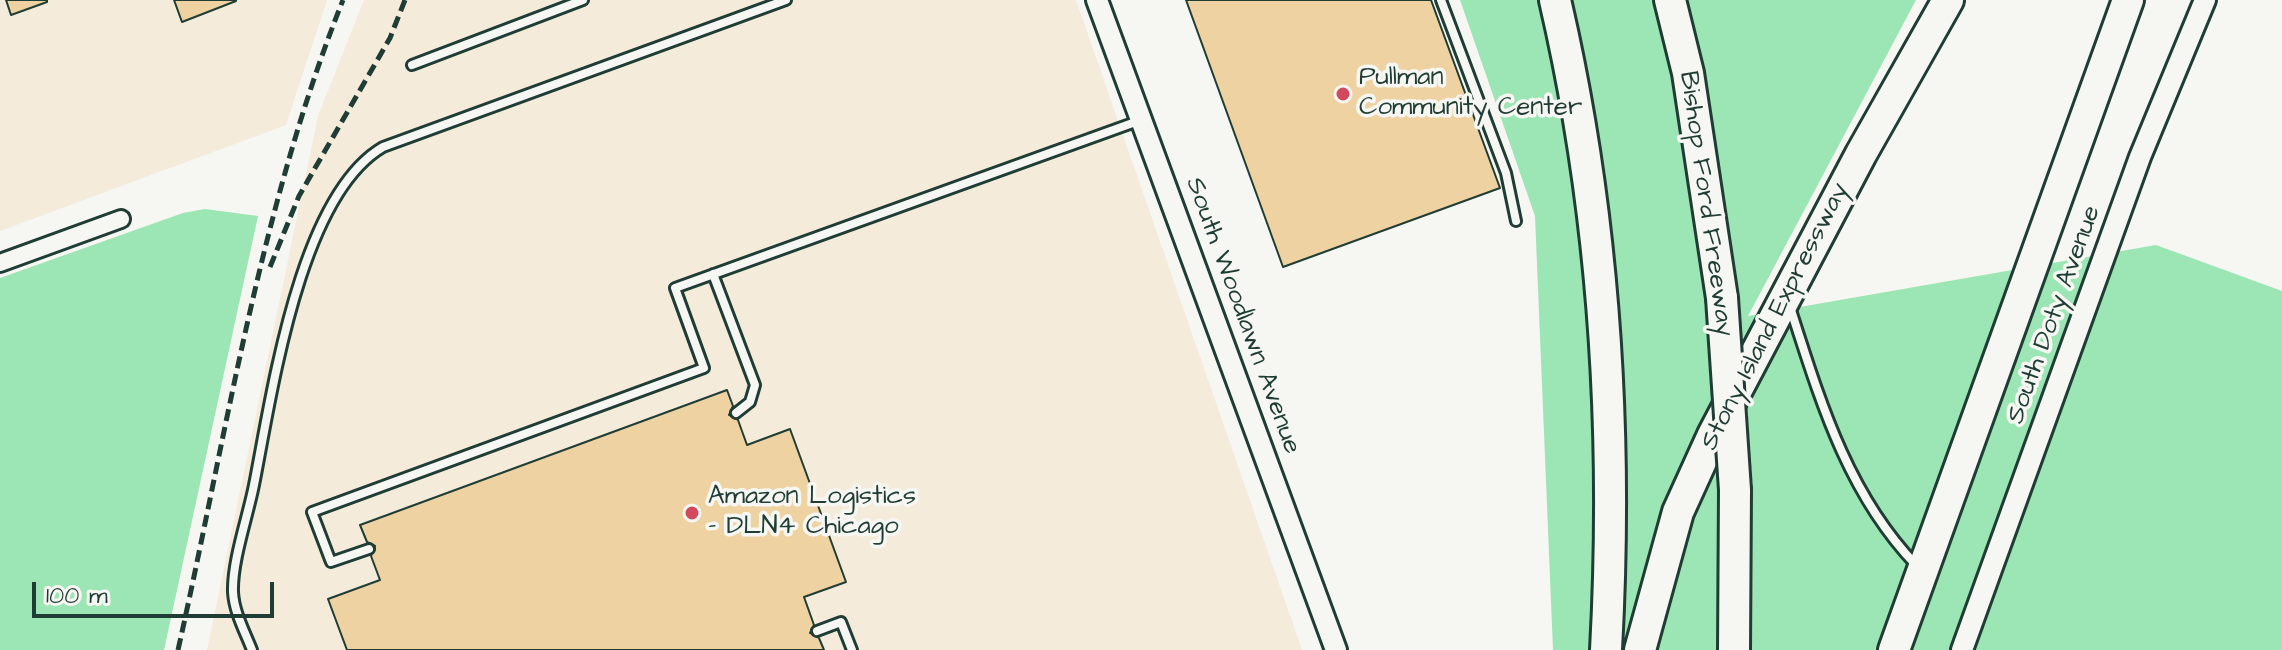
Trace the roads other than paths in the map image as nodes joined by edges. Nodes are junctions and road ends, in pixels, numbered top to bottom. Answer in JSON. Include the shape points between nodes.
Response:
{"nodes":[{"id":1,"x":583,"y":0,"type":"edge"},
{"id":2,"x":786,"y":0,"type":"edge"},
{"id":3,"x":1097,"y":0,"type":"edge"},
{"id":4,"x":1441,"y":0,"type":"edge"},
{"id":5,"x":1555,"y":0,"type":"edge"},
{"id":6,"x":1670,"y":0,"type":"edge"},
{"id":7,"x":1948,"y":0,"type":"edge"},
{"id":8,"x":2128,"y":0,"type":"edge"},
{"id":9,"x":2205,"y":0,"type":"edge"},
{"id":10,"x":412,"y":65,"type":"dead end"},
{"id":11,"x":1142,"y":120,"type":"junction"},
{"id":12,"x":121,"y":219,"type":"dead end"},
{"id":13,"x":1516,"y":221,"type":"dead end"},
{"id":14,"x":0,"y":263,"type":"edge"},
{"id":15,"x":713,"y":274,"type":"junction"},
{"id":16,"x":1786,"y":296,"type":"junction"},
{"id":17,"x":736,"y":413,"type":"dead end"},
{"id":18,"x":369,"y":549,"type":"dead end"},
{"id":19,"x":1922,"y":571,"type":"junction"},
{"id":20,"x":817,"y":631,"type":"dead end"},
{"id":21,"x":252,"y":650,"type":"edge"},
{"id":22,"x":852,"y":650,"type":"edge"},
{"id":23,"x":1336,"y":650,"type":"edge"},
{"id":24,"x":1606,"y":650,"type":"edge"},
{"id":25,"x":1640,"y":650,"type":"edge"},
{"id":26,"x":1734,"y":650,"type":"edge"},
{"id":27,"x":1894,"y":650,"type":"edge"},
{"id":28,"x":1962,"y":650,"type":"edge"}],
"edges":[{"from":1,"to":10,"type":"lane"},
{"from":2,"to":21,"type":"lane","via":[[383,147],[348,176],[308,258],[286,326],[233,591]]},
{"from":3,"to":11,"type":"street","name":"South Woodlawn Avenue"},
{"from":4,"to":13,"type":"lane","via":[[1506,173]]},
{"from":5,"to":24,"type":"highway","via":[[1597,230],[1607,339],[1613,476]]},
{"from":6,"to":26,"type":"highway","name":"Bishop Ford Freeway","bridge":true,"via":[[1691,88],[1722,298],[1735,490]]},
{"from":7,"to":16,"type":"highway","name":"Stony Island Expressway"},
{"from":8,"to":19,"type":"highway"},
{"from":9,"to":28,"type":"street","name":"South Doty Avenue","via":[[2140,157]]},
{"from":11,"to":15,"type":"lane"},
{"from":11,"to":23,"type":"street","name":"South Woodlawn Avenue"},
{"from":12,"to":14,"type":"street"},
{"from":15,"to":17,"type":"lane","via":[[755,385],[750,402]]},
{"from":15,"to":18,"type":"lane","via":[[675,288],[704,368],[312,512],[331,562]]},
{"from":16,"to":19,"type":"lane","via":[[1825,414],[1858,488],[1888,535]]},
{"from":16,"to":25,"type":"highway","name":"Stony Island Expressway","via":[[1678,512]]},
{"from":19,"to":27,"type":"highway"},
{"from":20,"to":22,"type":"lane","via":[[841,622]]}]}
